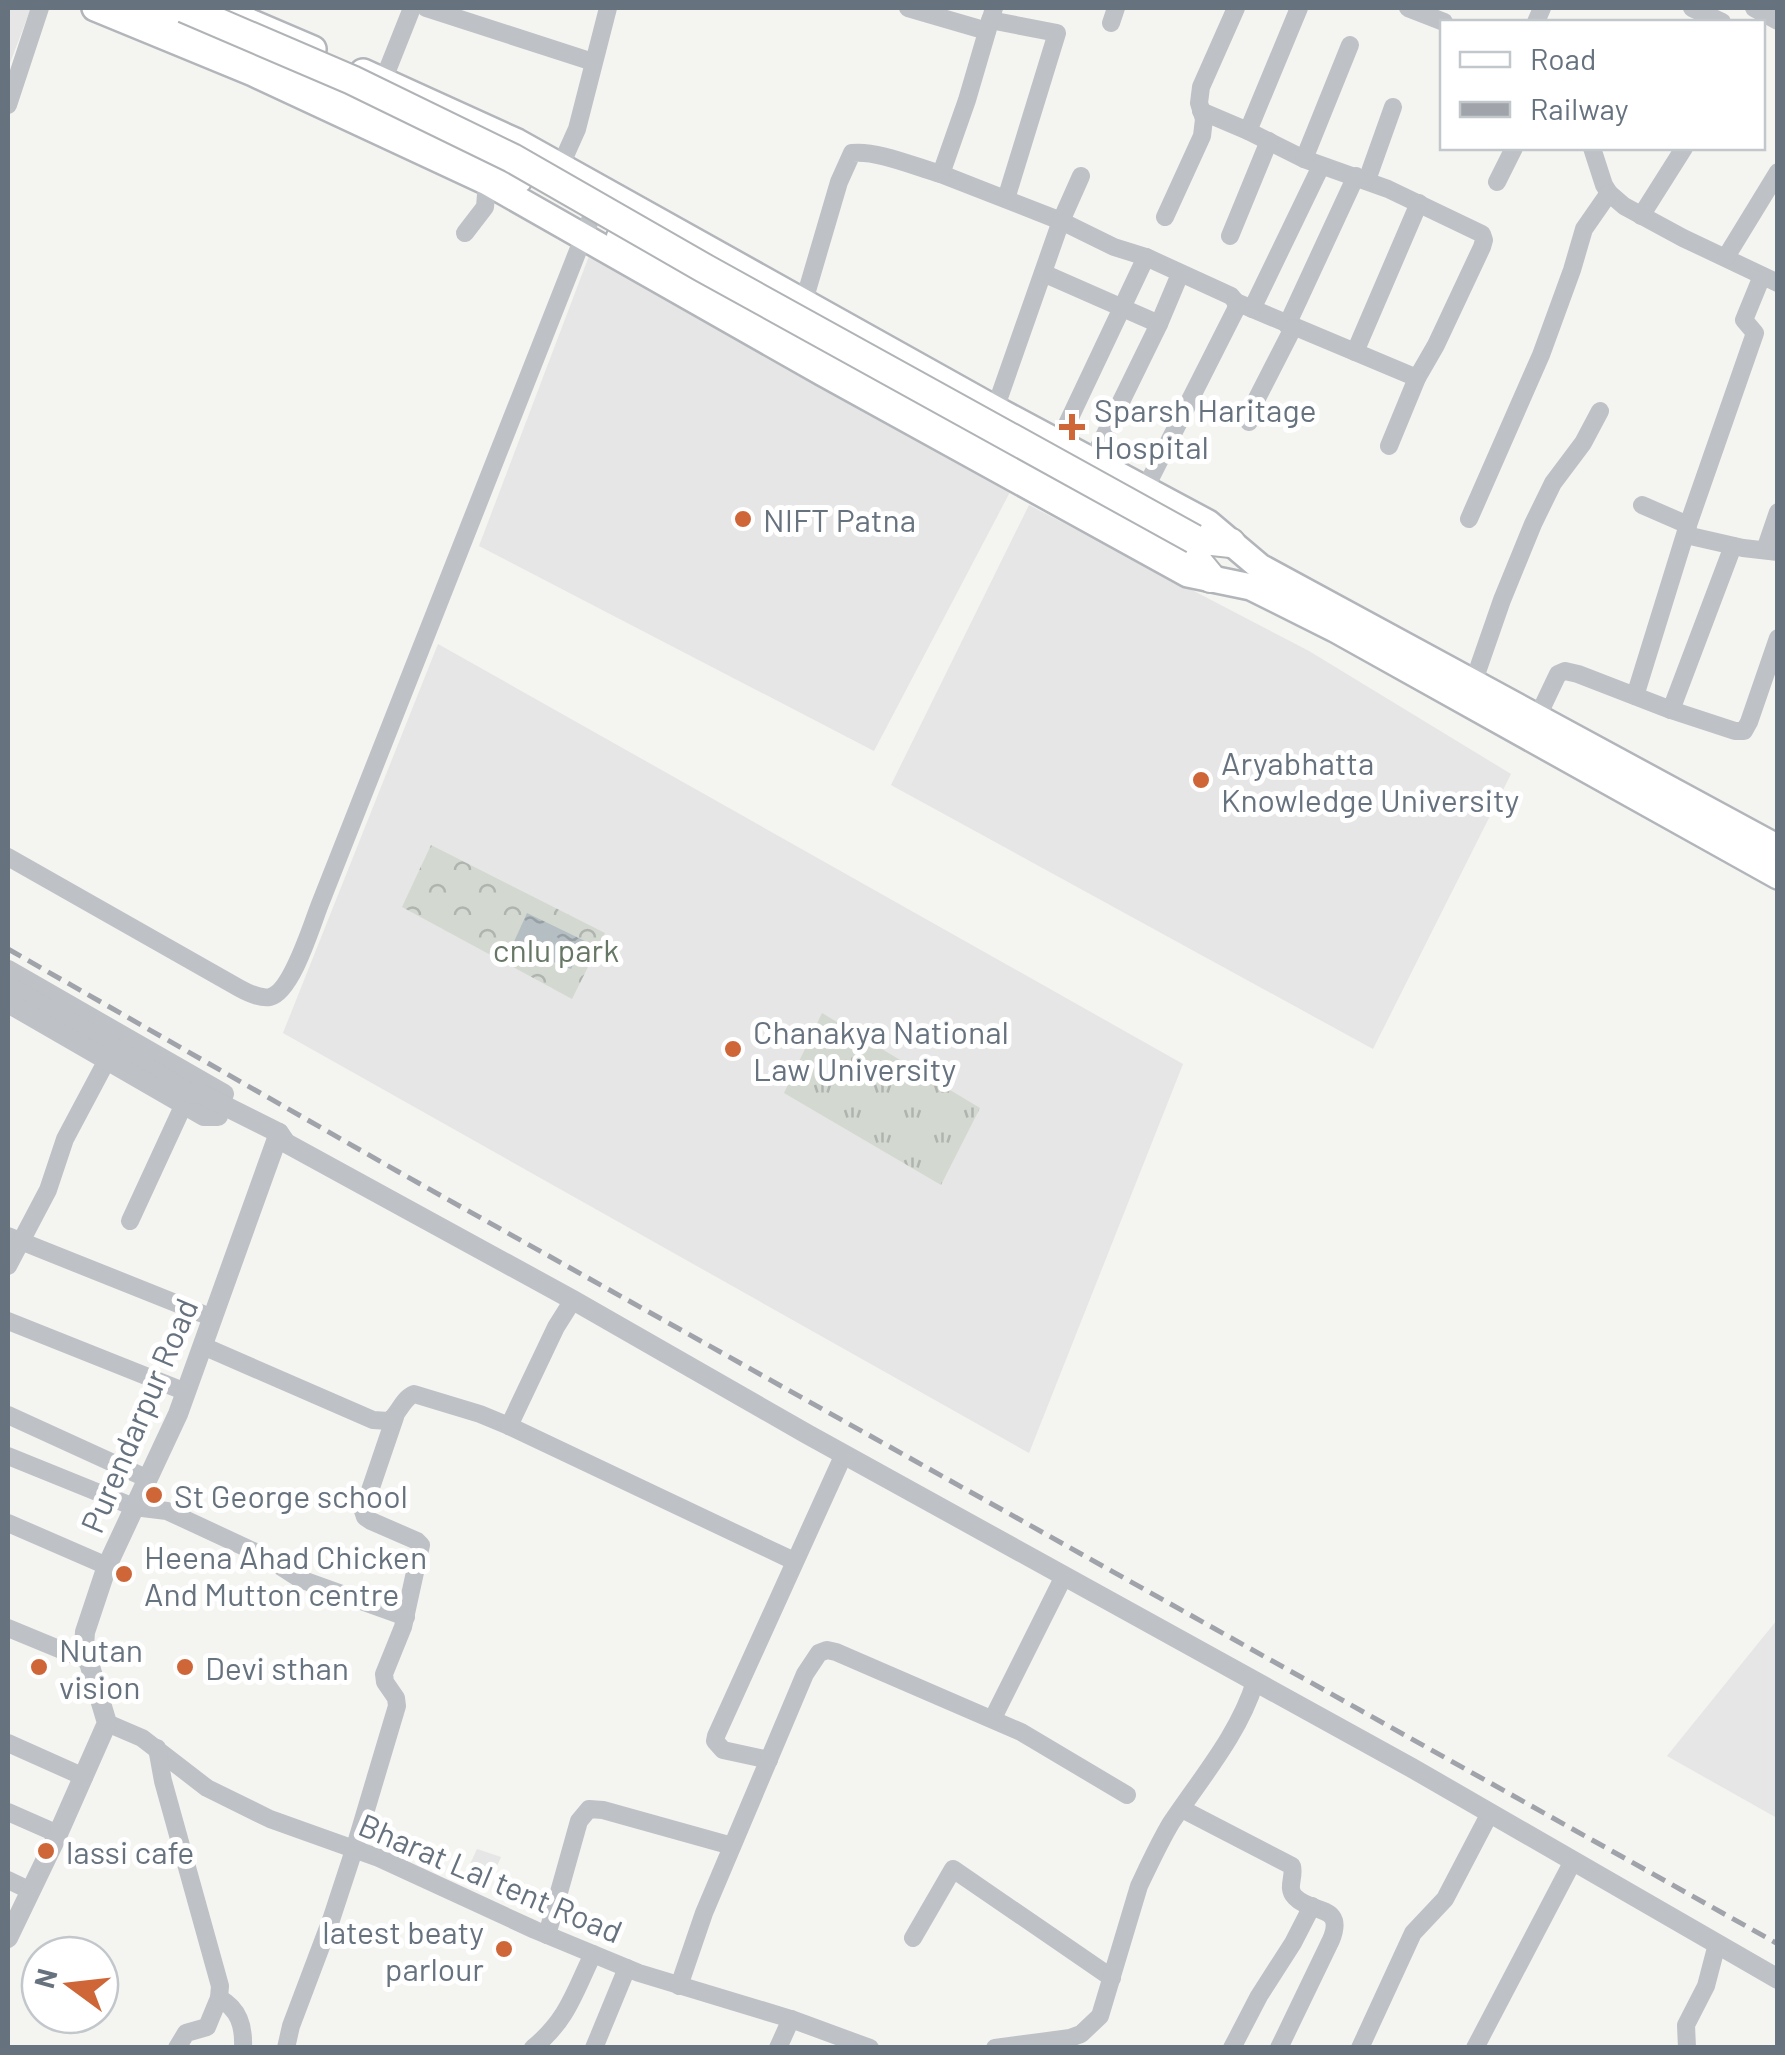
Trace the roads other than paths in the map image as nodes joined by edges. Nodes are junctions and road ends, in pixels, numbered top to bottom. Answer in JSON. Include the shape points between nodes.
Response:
{"nodes":[{"id":1,"x":40,"y":8,"type":"edge"},
{"id":2,"x":95,"y":8,"type":"edge"},
{"id":3,"x":137,"y":8,"type":"edge"},
{"id":4,"x":184,"y":8,"type":"edge"},
{"id":5,"x":217,"y":8,"type":"edge"},
{"id":6,"x":412,"y":8,"type":"edge"},
{"id":7,"x":426,"y":8,"type":"edge"},
{"id":8,"x":608,"y":8,"type":"edge"},
{"id":9,"x":908,"y":8,"type":"edge"},
{"id":10,"x":1236,"y":8,"type":"edge"},
{"id":11,"x":1299,"y":8,"type":"edge"},
{"id":12,"x":1408,"y":8,"type":"edge"},
{"id":13,"x":1692,"y":8,"type":"edge"},
{"id":14,"x":1753,"y":8,"type":"edge"},
{"id":15,"x":991,"y":20,"type":"edge"},
{"id":16,"x":1718,"y":20,"type":"edge"},
{"id":17,"x":1440,"y":21,"type":"edge"},
{"id":18,"x":1778,"y":21,"type":"edge"},
{"id":19,"x":1350,"y":45,"type":"dead end"},
{"id":20,"x":593,"y":62,"type":"junction"},
{"id":21,"x":383,"y":80,"type":"junction"},
{"id":22,"x":8,"y":104,"type":"edge"},
{"id":23,"x":1393,"y":107,"type":"dead end"},
{"id":24,"x":1201,"y":111,"type":"junction"},
{"id":25,"x":1248,"y":131,"type":"junction"},
{"id":26,"x":1269,"y":141,"type":"junction"},
{"id":27,"x":1513,"y":150,"type":"edge"},
{"id":28,"x":1592,"y":150,"type":"edge"},
{"id":29,"x":1683,"y":150,"type":"edge"},
{"id":30,"x":1313,"y":162,"type":"junction"},
{"id":31,"x":560,"y":167,"type":"junction"},
{"id":32,"x":1778,"y":172,"type":"edge"},
{"id":33,"x":941,"y":174,"type":"junction"},
{"id":34,"x":1082,"y":176,"type":"dead end"},
{"id":35,"x":1361,"y":178,"type":"junction"},
{"id":36,"x":487,"y":182,"type":"junction"},
{"id":37,"x":1497,"y":182,"type":"dead end"},
{"id":38,"x":602,"y":190,"type":"junction"},
{"id":39,"x":1608,"y":193,"type":"junction"},
{"id":40,"x":1006,"y":199,"type":"junction"},
{"id":41,"x":1419,"y":203,"type":"junction"},
{"id":42,"x":1641,"y":216,"type":"junction"},
{"id":43,"x":1166,"y":217,"type":"dead end"},
{"id":44,"x":1061,"y":221,"type":"junction"},
{"id":45,"x":465,"y":233,"type":"dead end"},
{"id":46,"x":1230,"y":236,"type":"dead end"},
{"id":47,"x":582,"y":237,"type":"junction"},
{"id":48,"x":1146,"y":257,"type":"junction"},
{"id":49,"x":1726,"y":257,"type":"junction"},
{"id":50,"x":1043,"y":274,"type":"junction"},
{"id":51,"x":1180,"y":274,"type":"junction"},
{"id":52,"x":1770,"y":279,"type":"edge"},
{"id":53,"x":804,"y":302,"type":"junction"},
{"id":54,"x":1244,"y":306,"type":"junction"},
{"id":55,"x":1122,"y":308,"type":"junction"},
{"id":56,"x":1160,"y":324,"type":"junction"},
{"id":57,"x":1290,"y":326,"type":"junction"},
{"id":58,"x":1355,"y":352,"type":"junction"},
{"id":59,"x":1417,"y":378,"type":"junction"},
{"id":60,"x":995,"y":409,"type":"junction"},
{"id":61,"x":1600,"y":411,"type":"dead end"},
{"id":62,"x":1250,"y":422,"type":"dead end"},
{"id":63,"x":1058,"y":444,"type":"junction"},
{"id":64,"x":1388,"y":446,"type":"dead end"},
{"id":65,"x":1092,"y":461,"type":"junction"},
{"id":66,"x":1145,"y":490,"type":"junction"},
{"id":67,"x":1642,"y":504,"type":"dead end"},
{"id":68,"x":1778,"y":512,"type":"edge"},
{"id":69,"x":1468,"y":519,"type":"dead end"},
{"id":70,"x":1687,"y":530,"type":"junction"},
{"id":71,"x":1191,"y":544,"type":"junction"},
{"id":72,"x":1231,"y":544,"type":"junction"},
{"id":73,"x":1734,"y":546,"type":"junction"},
{"id":74,"x":1771,"y":551,"type":"edge"},
{"id":75,"x":1256,"y":577,"type":"junction"},
{"id":76,"x":1211,"y":578,"type":"junction"},
{"id":77,"x":1778,"y":638,"type":"edge"},
{"id":78,"x":1470,"y":692,"type":"junction"},
{"id":79,"x":1636,"y":696,"type":"junction"},
{"id":80,"x":1671,"y":710,"type":"junction"},
{"id":81,"x":1538,"y":716,"type":"junction"},
{"id":82,"x":1679,"y":807,"type":"junction"},
{"id":83,"x":1778,"y":848,"type":"edge"},
{"id":84,"x":8,"y":857,"type":"edge"},
{"id":85,"x":1778,"y":876,"type":"edge"},
{"id":86,"x":8,"y":970,"type":"edge"},
{"id":87,"x":8,"y":986,"type":"edge"},
{"id":88,"x":8,"y":1003,"type":"edge"},
{"id":89,"x":107,"y":1060,"type":"junction"},
{"id":90,"x":186,"y":1098,"type":"junction"},
{"id":91,"x":213,"y":1109,"type":"junction"},
{"id":92,"x":240,"y":1114,"type":"junction"},
{"id":93,"x":280,"y":1140,"type":"junction"},
{"id":94,"x":130,"y":1221,"type":"dead end"},
{"id":95,"x":14,"y":1239,"type":"edge"},
{"id":96,"x":8,"y":1266,"type":"edge"},
{"id":97,"x":574,"y":1300,"type":"junction"},
{"id":98,"x":213,"y":1318,"type":"junction"},
{"id":99,"x":8,"y":1321,"type":"edge"},
{"id":100,"x":203,"y":1346,"type":"junction"},
{"id":101,"x":186,"y":1392,"type":"junction"},
{"id":102,"x":8,"y":1415,"type":"edge"},
{"id":103,"x":396,"y":1416,"type":"junction"},
{"id":104,"x":509,"y":1426,"type":"junction"},
{"id":105,"x":844,"y":1454,"type":"junction"},
{"id":106,"x":8,"y":1456,"type":"edge"},
{"id":107,"x":148,"y":1478,"type":"junction"},
{"id":108,"x":134,"y":1507,"type":"junction"},
{"id":109,"x":8,"y":1524,"type":"edge"},
{"id":110,"x":794,"y":1561,"type":"junction"},
{"id":111,"x":107,"y":1566,"type":"junction"},
{"id":112,"x":1064,"y":1576,"type":"junction"},
{"id":113,"x":406,"y":1616,"type":"junction"},
{"id":114,"x":8,"y":1628,"type":"edge"},
{"id":115,"x":88,"y":1661,"type":"junction"},
{"id":116,"x":1256,"y":1682,"type":"junction"},
{"id":117,"x":993,"y":1718,"type":"junction"},
{"id":118,"x":107,"y":1723,"type":"junction"},
{"id":119,"x":8,"y":1744,"type":"edge"},
{"id":120,"x":157,"y":1748,"type":"junction"},
{"id":121,"x":769,"y":1760,"type":"junction"},
{"id":122,"x":84,"y":1777,"type":"junction"},
{"id":123,"x":1127,"y":1795,"type":"dead end"},
{"id":124,"x":1182,"y":1809,"type":"junction"},
{"id":125,"x":8,"y":1812,"type":"edge"},
{"id":126,"x":1490,"y":1813,"type":"junction"},
{"id":127,"x":58,"y":1834,"type":"junction"},
{"id":128,"x":732,"y":1846,"type":"junction"},
{"id":129,"x":354,"y":1850,"type":"junction"},
{"id":130,"x":1573,"y":1862,"type":"junction"},
{"id":131,"x":8,"y":1880,"type":"edge"},
{"id":132,"x":31,"y":1891,"type":"junction"},
{"id":133,"x":1312,"y":1906,"type":"junction"},
{"id":134,"x":546,"y":1935,"type":"junction"},
{"id":135,"x":8,"y":1938,"type":"edge"},
{"id":136,"x":914,"y":1938,"type":"dead end"},
{"id":137,"x":1717,"y":1944,"type":"junction"},
{"id":138,"x":593,"y":1954,"type":"junction"},
{"id":139,"x":627,"y":1968,"type":"junction"},
{"id":140,"x":1112,"y":1978,"type":"junction"},
{"id":141,"x":1778,"y":1979,"type":"edge"},
{"id":142,"x":680,"y":1986,"type":"junction"},
{"id":143,"x":219,"y":1998,"type":"junction"},
{"id":144,"x":791,"y":2019,"type":"junction"},
{"id":145,"x":997,"y":2047,"type":"edge"},
{"id":146,"x":177,"y":2048,"type":"edge"},
{"id":147,"x":243,"y":2048,"type":"edge"},
{"id":148,"x":286,"y":2048,"type":"edge"},
{"id":149,"x":533,"y":2048,"type":"edge"},
{"id":150,"x":594,"y":2048,"type":"edge"},
{"id":151,"x":778,"y":2048,"type":"edge"},
{"id":152,"x":870,"y":2048,"type":"edge"},
{"id":153,"x":1232,"y":2048,"type":"edge"},
{"id":154,"x":1279,"y":2048,"type":"edge"},
{"id":155,"x":1360,"y":2048,"type":"edge"},
{"id":156,"x":1474,"y":2048,"type":"edge"},
{"id":157,"x":1687,"y":2048,"type":"edge"}],
"edges":[{"from":1,"to":22,"type":"street"},
{"from":2,"to":36,"type":"main road"},
{"from":3,"to":71,"type":"highway","via":[[518,178],[1026,465]]},
{"from":4,"to":71,"type":"highway","bridge":true,"via":[[512,158]]},
{"from":5,"to":21,"type":"main road"},
{"from":6,"to":21,"type":"street"},
{"from":7,"to":20,"type":"street"},
{"from":8,"to":20,"type":"street"},
{"from":9,"to":15,"type":"street"},
{"from":10,"to":24,"type":"street","via":[[1201,87]]},
{"from":11,"to":25,"type":"street"},
{"from":12,"to":17,"type":"street"},
{"from":13,"to":16,"type":"street"},
{"from":14,"to":18,"type":"street"},
{"from":15,"to":33,"type":"street"},
{"from":15,"to":40,"type":"street","via":[[1057,33]]},
{"from":19,"to":30,"type":"street"},
{"from":20,"to":31,"type":"street","via":[[578,129]]},
{"from":21,"to":31,"type":"main road"},
{"from":23,"to":35,"type":"street"},
{"from":24,"to":25,"type":"street"},
{"from":24,"to":43,"type":"street","via":[[1202,136]]},
{"from":25,"to":26,"type":"street"},
{"from":26,"to":30,"type":"street"},
{"from":26,"to":46,"type":"street"},
{"from":27,"to":37,"type":"street"},
{"from":28,"to":39,"type":"street"},
{"from":29,"to":42,"type":"street"},
{"from":30,"to":35,"type":"street"},
{"from":30,"to":54,"type":"street"},
{"from":31,"to":38,"type":"main road"},
{"from":32,"to":49,"type":"street"},
{"from":33,"to":40,"type":"street"},
{"from":33,"to":53,"type":"street","via":[[852,153]]},
{"from":34,"to":44,"type":"street"},
{"from":35,"to":41,"type":"street"},
{"from":35,"to":57,"type":"street"},
{"from":36,"to":45,"type":"street","via":[[485,207]]},
{"from":36,"to":47,"type":"main road"},
{"from":38,"to":47,"type":"street"},
{"from":38,"to":53,"type":"main road"},
{"from":39,"to":42,"type":"street"},
{"from":39,"to":69,"type":"street","via":[[1584,229],[1541,355]]},
{"from":40,"to":44,"type":"street"},
{"from":41,"to":58,"type":"street"},
{"from":41,"to":59,"type":"street","via":[[1476,229],[1484,240]]},
{"from":42,"to":49,"type":"street"},
{"from":44,"to":48,"type":"street"},
{"from":44,"to":50,"type":"street"},
{"from":47,"to":76,"type":"main road","via":[[1188,574]]},
{"from":47,"to":84,"type":"street","via":[[282,991],[270,997],[239,988]]},
{"from":48,"to":51,"type":"street"},
{"from":48,"to":55,"type":"street"},
{"from":49,"to":52,"type":"street"},
{"from":50,"to":55,"type":"street"},
{"from":50,"to":60,"type":"street"},
{"from":51,"to":54,"type":"street"},
{"from":51,"to":56,"type":"street"},
{"from":52,"to":70,"type":"street","via":[[1744,320],[1755,333]]},
{"from":53,"to":60,"type":"main road"},
{"from":54,"to":57,"type":"street"},
{"from":54,"to":66,"type":"street","via":[[1236,310]]},
{"from":55,"to":56,"type":"street"},
{"from":55,"to":63,"type":"street"},
{"from":56,"to":65,"type":"street"},
{"from":57,"to":58,"type":"street"},
{"from":57,"to":62,"type":"street"},
{"from":58,"to":59,"type":"street"},
{"from":59,"to":64,"type":"street"},
{"from":60,"to":63,"type":"main road"},
{"from":61,"to":78,"type":"street","via":[[1533,524]]},
{"from":63,"to":65,"type":"main road"},
{"from":65,"to":66,"type":"main road"},
{"from":66,"to":72,"type":"main road","via":[[1208,522]]},
{"from":67,"to":70,"type":"street"},
{"from":68,"to":74,"type":"street"},
{"from":70,"to":73,"type":"street"},
{"from":70,"to":79,"type":"street"},
{"from":71,"to":72,"type":"highway"},
{"from":71,"to":76,"type":"highway"},
{"from":72,"to":75,"type":"main road"},
{"from":73,"to":74,"type":"street"},
{"from":73,"to":80,"type":"street"},
{"from":75,"to":76,"type":"main road"},
{"from":75,"to":78,"type":"main road","via":[[1335,629]]},
{"from":77,"to":80,"type":"street","via":[[1744,731]]},
{"from":78,"to":81,"type":"main road"},
{"from":78,"to":82,"type":"main road"},
{"from":79,"to":80,"type":"street"},
{"from":79,"to":81,"type":"street","via":[[1565,671]]},
{"from":81,"to":82,"type":"main road"},
{"from":82,"to":83,"type":"main road"},
{"from":82,"to":85,"type":"main road"},
{"from":86,"to":92,"type":"street","via":[[220,1091]]},
{"from":87,"to":90,"type":"street"},
{"from":88,"to":89,"type":"street"},
{"from":89,"to":90,"type":"street"},
{"from":89,"to":95,"type":"street","via":[[65,1139],[48,1190]]},
{"from":90,"to":91,"type":"street","via":[[201,1094]]},
{"from":90,"to":94,"type":"street"},
{"from":91,"to":92,"type":"street"},
{"from":91,"to":93,"type":"street"},
{"from":92,"to":93,"type":"street"},
{"from":93,"to":97,"type":"street"},
{"from":93,"to":98,"type":"street","name":"Purendarpur Road"},
{"from":95,"to":96,"type":"street"},
{"from":95,"to":98,"type":"street"},
{"from":97,"to":104,"type":"street"},
{"from":97,"to":105,"type":"street"},
{"from":98,"to":100,"type":"street","name":"Purendarpur Road"},
{"from":99,"to":101,"type":"street"},
{"from":100,"to":101,"type":"street","name":"Purendarpur Road"},
{"from":100,"to":103,"type":"street","via":[[373,1420]]},
{"from":101,"to":107,"type":"street","name":"Purendarpur Road"},
{"from":102,"to":107,"type":"street"},
{"from":103,"to":104,"type":"street","via":[[414,1394]]},
{"from":103,"to":113,"type":"street","via":[[363,1511],[421,1545]]},
{"from":104,"to":110,"type":"street"},
{"from":105,"to":110,"type":"street"},
{"from":105,"to":112,"type":"street"},
{"from":106,"to":108,"type":"street"},
{"from":107,"to":108,"type":"street","name":"Purendarpur Road"},
{"from":108,"to":111,"type":"street","name":"Purendarpur Road"},
{"from":108,"to":113,"type":"street","via":[[168,1511],[300,1579]]},
{"from":109,"to":111,"type":"street"},
{"from":110,"to":121,"type":"street","via":[[715,1742]]},
{"from":111,"to":115,"type":"street","name":"Purendarpur Road","via":[[86,1632]]},
{"from":112,"to":116,"type":"street"},
{"from":112,"to":117,"type":"street"},
{"from":113,"to":129,"type":"street","via":[[384,1674],[397,1706]]},
{"from":114,"to":115,"type":"street"},
{"from":115,"to":118,"type":"street","name":"Purendarpur Road"},
{"from":116,"to":124,"type":"street"},
{"from":116,"to":126,"type":"street"},
{"from":117,"to":121,"type":"street","via":[[827,1650],[805,1674]]},
{"from":117,"to":123,"type":"street"},
{"from":118,"to":120,"type":"street","name":"Bharat Lal tent Road"},
{"from":118,"to":122,"type":"street"},
{"from":119,"to":122,"type":"street"},
{"from":120,"to":129,"type":"street","name":"Bharat Lal tent Road","via":[[220,1796]]},
{"from":120,"to":143,"type":"street","via":[[218,1973]]},
{"from":121,"to":128,"type":"street"},
{"from":122,"to":127,"type":"street"},
{"from":124,"to":133,"type":"street","via":[[1292,1866],[1293,1896]]},
{"from":124,"to":140,"type":"street","via":[[1139,1886]]},
{"from":125,"to":127,"type":"street"},
{"from":126,"to":130,"type":"street"},
{"from":126,"to":155,"type":"street","via":[[1446,1899],[1413,1933]]},
{"from":127,"to":132,"type":"street"},
{"from":128,"to":134,"type":"street","via":[[588,1809],[579,1820]]},
{"from":128,"to":142,"type":"street"},
{"from":129,"to":134,"type":"street","name":"Bharat Lal tent Road"},
{"from":129,"to":148,"type":"street"},
{"from":130,"to":137,"type":"street"},
{"from":130,"to":156,"type":"street"},
{"from":131,"to":132,"type":"street"},
{"from":132,"to":135,"type":"street"},
{"from":133,"to":153,"type":"street"},
{"from":133,"to":154,"type":"street","via":[[1330,1914],[1335,1931]]},
{"from":134,"to":138,"type":"street","name":"Bharat Lal tent Road"},
{"from":136,"to":140,"type":"street","via":[[953,1869]]},
{"from":137,"to":141,"type":"street"},
{"from":137,"to":157,"type":"street","via":[[1686,2026]]},
{"from":138,"to":139,"type":"street","name":"Bharat Lal tent Road"},
{"from":138,"to":149,"type":"street","via":[[568,2009]]},
{"from":139,"to":142,"type":"street","name":"Bharat Lal tent Road"},
{"from":139,"to":150,"type":"street"},
{"from":140,"to":145,"type":"street","via":[[1100,2016],[1081,2034]]},
{"from":142,"to":144,"type":"street","name":"Bharat Lal tent Road"},
{"from":143,"to":146,"type":"street","via":[[206,2027],[186,2033]]},
{"from":143,"to":147,"type":"street","via":[[238,2014]]},
{"from":144,"to":151,"type":"street"},
{"from":144,"to":152,"type":"street","name":"Bharat Lal tent Road"}]}
